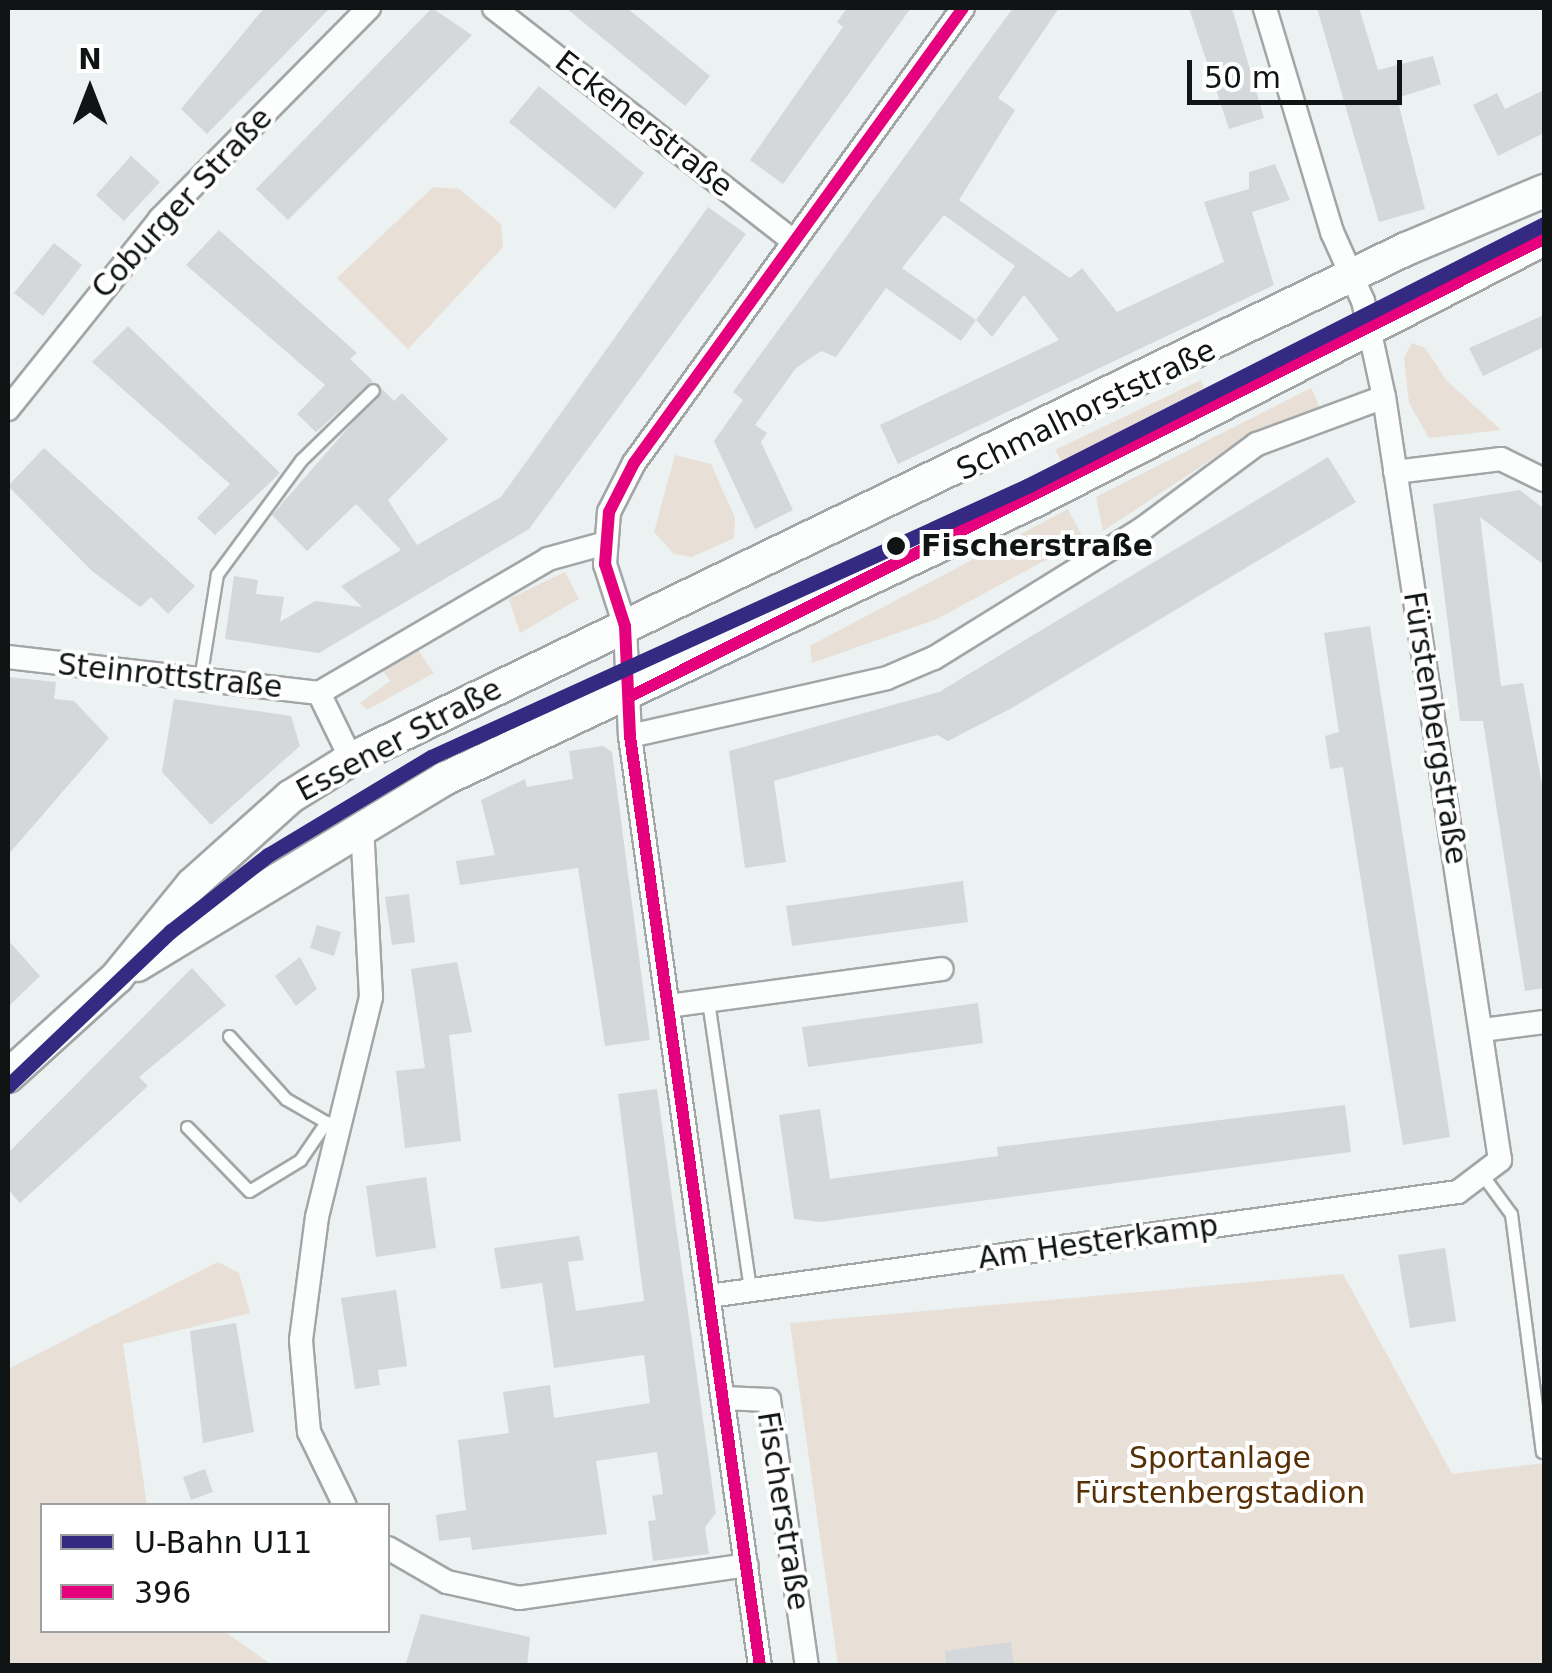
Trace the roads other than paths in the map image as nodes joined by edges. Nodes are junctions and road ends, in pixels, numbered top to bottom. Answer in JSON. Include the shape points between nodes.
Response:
{"nodes":[{"id":1,"x":369,"y":8,"type":"edge"},
{"id":2,"x":494,"y":8,"type":"edge"},
{"id":3,"x":963,"y":8,"type":"edge"},
{"id":4,"x":1265,"y":8,"type":"edge"},
{"id":5,"x":1544,"y":190,"type":"edge"},
{"id":6,"x":1544,"y":239,"type":"edge"},
{"id":7,"x":793,"y":241,"type":"junction"},
{"id":8,"x":1353,"y":277,"type":"junction"},
{"id":9,"x":1369,"y":331,"type":"junction"},
{"id":10,"x":373,"y":390,"type":"dead end"},
{"id":11,"x":1384,"y":397,"type":"junction"},
{"id":12,"x":8,"y":409,"type":"edge"},
{"id":13,"x":1395,"y":472,"type":"junction"},
{"id":14,"x":1544,"y":480,"type":"edge"},
{"id":15,"x":606,"y":543,"type":"junction"},
{"id":16,"x":625,"y":626,"type":"junction"},
{"id":17,"x":8,"y":657,"type":"edge"},
{"id":18,"x":200,"y":679,"type":"junction"},
{"id":19,"x":319,"y":692,"type":"junction"},
{"id":20,"x":629,"y":697,"type":"junction"},
{"id":21,"x":630,"y":736,"type":"junction"},
{"id":22,"x":351,"y":759,"type":"junction"},
{"id":23,"x":362,"y":826,"type":"junction"},
{"id":24,"x":941,"y":969,"type":"dead end"},
{"id":25,"x":118,"y":978,"type":"junction"},
{"id":26,"x":708,"y":1001,"type":"junction"},
{"id":27,"x":670,"y":1006,"type":"junction"},
{"id":28,"x":1544,"y":1022,"type":"edge"},
{"id":29,"x":1483,"y":1030,"type":"junction"},
{"id":30,"x":229,"y":1036,"type":"dead end"},
{"id":31,"x":8,"y":1076,"type":"edge"},
{"id":32,"x":334,"y":1124,"type":"junction"},
{"id":33,"x":186,"y":1128,"type":"dead end"},
{"id":34,"x":1486,"y":1180,"type":"junction"},
{"id":35,"x":750,"y":1290,"type":"junction"},
{"id":36,"x":708,"y":1296,"type":"junction"},
{"id":37,"x":723,"y":1398,"type":"junction"},
{"id":38,"x":1542,"y":1452,"type":"edge"},
{"id":39,"x":344,"y":1503,"type":"edge"},
{"id":40,"x":390,"y":1549,"type":"edge"},
{"id":41,"x":747,"y":1565,"type":"junction"},
{"id":42,"x":760,"y":1666,"type":"edge"},
{"id":43,"x":808,"y":1666,"type":"edge"}],
"edges":[{"from":1,"to":12,"type":"street","name":"Coburger Straße","via":[[160,219]]},
{"from":2,"to":7,"type":"street","name":"Eckenerstraße"},
{"from":3,"to":7,"type":"street"},
{"from":4,"to":8,"type":"street","name":"Fürstenbergstraße"},
{"from":5,"to":8,"type":"main road","name":"Schmalhorststraße"},
{"from":6,"to":9,"type":"main road","name":"Schmalhorststraße"},
{"from":7,"to":15,"type":"street","via":[[634,463],[609,512]]},
{"from":8,"to":9,"type":"street","name":"Fürstenbergstraße"},
{"from":8,"to":16,"type":"main road","name":"Schmalhorststraße"},
{"from":9,"to":11,"type":"street","name":"Fürstenbergstraße"},
{"from":9,"to":20,"type":"main road","name":"Schmalhorststraße"},
{"from":10,"to":18,"type":"lane","via":[[301,460],[216,574]]},
{"from":11,"to":13,"type":"street","name":"Fürstenbergstraße"},
{"from":11,"to":21,"type":"street","via":[[1257,444],[1142,529],[934,658],[870,682]]},
{"from":13,"to":14,"type":"street","via":[[1501,459]]},
{"from":13,"to":29,"type":"street","name":"Fürstenbergstraße"},
{"from":15,"to":16,"type":"street"},
{"from":15,"to":19,"type":"street","via":[[548,559]]},
{"from":16,"to":20,"type":"street"},
{"from":16,"to":22,"type":"main road","name":"Essener Straße"},
{"from":17,"to":18,"type":"street","name":"Steinrottstraße"},
{"from":18,"to":19,"type":"street","name":"Steinrottstraße"},
{"from":19,"to":22,"type":"street","name":"Steinrottstraße"},
{"from":20,"to":21,"type":"street","name":"Fischerstraße"},
{"from":20,"to":23,"type":"main road","name":"Essener Straße"},
{"from":21,"to":27,"type":"street","name":"Fischerstraße"},
{"from":22,"to":25,"type":"main road","name":"Essener Straße","via":[[290,797],[192,885]]},
{"from":23,"to":25,"type":"main road","name":"Essener Straße"},
{"from":23,"to":32,"type":"street","via":[[372,997]]},
{"from":24,"to":26,"type":"street"},
{"from":25,"to":31,"type":"main road","name":"Essener Straße"},
{"from":26,"to":27,"type":"street"},
{"from":26,"to":35,"type":"lane"},
{"from":27,"to":36,"type":"street","name":"Fischerstraße"},
{"from":28,"to":29,"type":"street"},
{"from":29,"to":34,"type":"street","name":"Fürstenbergstraße","via":[[1500,1160]]},
{"from":30,"to":32,"type":"lane","via":[[286,1099]]},
{"from":32,"to":33,"type":"lane","via":[[300,1160],[249,1191]]},
{"from":32,"to":39,"type":"street","via":[[301,1340],[309,1432]]},
{"from":34,"to":35,"type":"street","name":"Am Hesterkamp","via":[[1458,1192]]},
{"from":34,"to":38,"type":"lane","via":[[1511,1214]]},
{"from":35,"to":36,"type":"street","name":"Am Hesterkamp"},
{"from":36,"to":37,"type":"street","name":"Fischerstraße"},
{"from":37,"to":41,"type":"street","name":"Fischerstraße"},
{"from":37,"to":43,"type":"street","name":"Fischerstraße","via":[[769,1400]]},
{"from":40,"to":41,"type":"street","via":[[447,1582],[519,1598]]},
{"from":41,"to":42,"type":"street","name":"Fischerstraße"}]}
